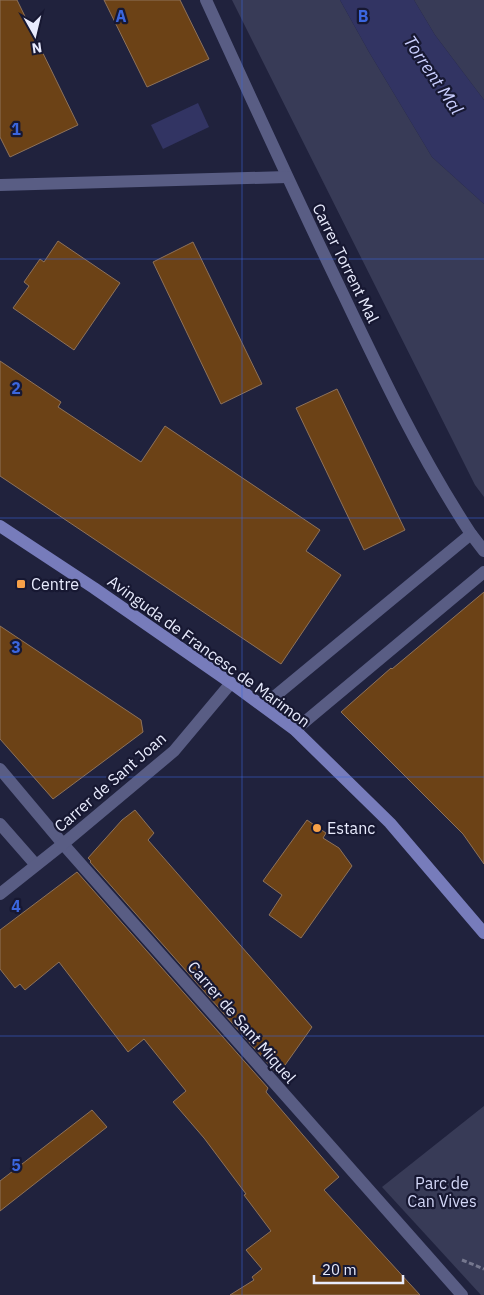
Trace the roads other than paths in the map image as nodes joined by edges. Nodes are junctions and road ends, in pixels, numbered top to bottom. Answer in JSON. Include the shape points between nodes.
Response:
{"nodes":[{"id":1,"x":206,"y":0,"type":"edge"},
{"id":2,"x":287,"y":178,"type":"junction"},
{"id":3,"x":0,"y":185,"type":"edge"},
{"id":4,"x":0,"y":526,"type":"edge"},
{"id":5,"x":471,"y":534,"type":"junction"},
{"id":6,"x":484,"y":551,"type":"edge"},
{"id":7,"x":484,"y":572,"type":"edge"},
{"id":8,"x":231,"y":683,"type":"junction"},
{"id":9,"x":263,"y":706,"type":"junction"},
{"id":10,"x":295,"y":730,"type":"junction"},
{"id":11,"x":0,"y":769,"type":"edge"},
{"id":12,"x":0,"y":824,"type":"edge"},
{"id":13,"x":63,"y":844,"type":"junction"},
{"id":14,"x":36,"y":865,"type":"junction"},
{"id":15,"x":0,"y":894,"type":"edge"},
{"id":16,"x":484,"y":933,"type":"edge"},
{"id":17,"x":462,"y":1295,"type":"edge"}],
"edges":[{"from":1,"to":2,"type":"street","name":"Carrer Torrent Mal"},
{"from":2,"to":3,"type":"street"},
{"from":2,"to":5,"type":"street","name":"Carrer Torrent Mal","via":[[388,388],[446,496]]},
{"from":4,"to":8,"type":"main road","name":"Avinguda de Francesc de Marimon"},
{"from":5,"to":6,"type":"street"},
{"from":5,"to":9,"type":"street"},
{"from":7,"to":10,"type":"street"},
{"from":8,"to":9,"type":"main road","name":"Avinguda de Francesc de Marimon"},
{"from":8,"to":13,"type":"street","name":"Carrer de Sant Joan","via":[[174,751]]},
{"from":9,"to":10,"type":"main road","name":"Avinguda de Francesc de Marimon"},
{"from":10,"to":16,"type":"main road","name":"Avinguda de Francesc de Marimon","via":[[390,823]]},
{"from":11,"to":13,"type":"street","name":"Carrer de Sant Miquel"},
{"from":12,"to":14,"type":"street"},
{"from":13,"to":14,"type":"street","name":"Carrer de Sant Joan"},
{"from":13,"to":17,"type":"street","name":"Carrer de Sant Miquel"},
{"from":14,"to":15,"type":"street","name":"Carrer de Sant Joan"}]}
